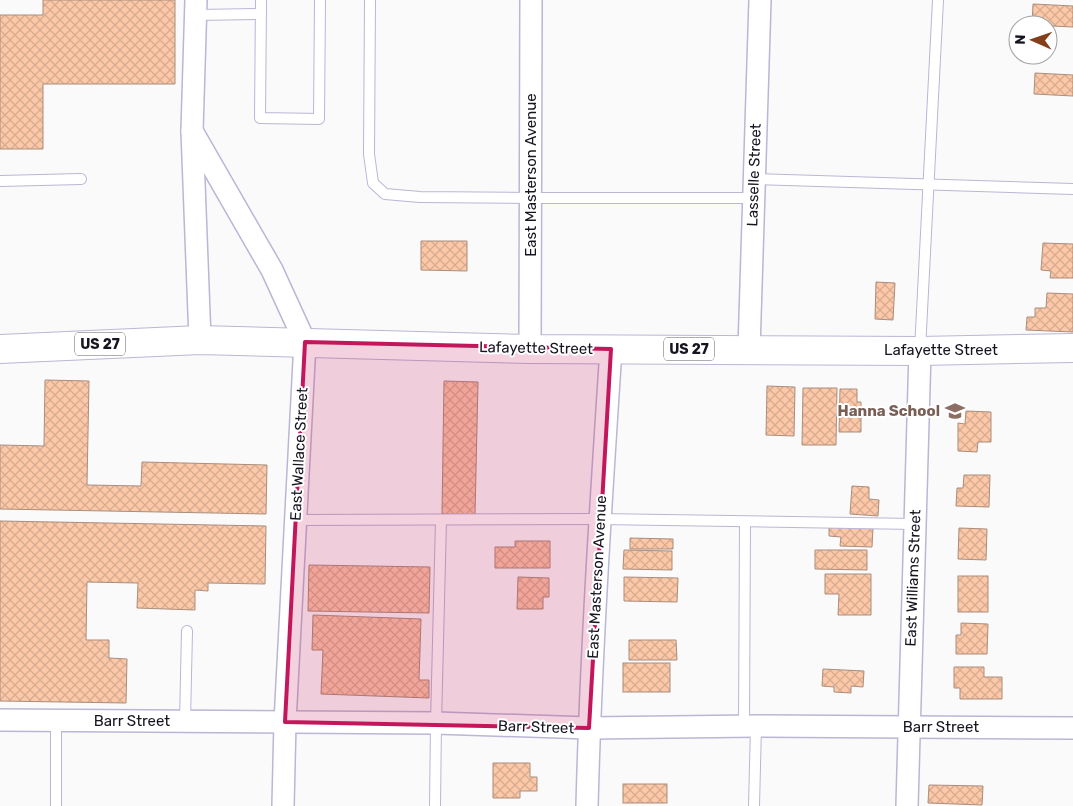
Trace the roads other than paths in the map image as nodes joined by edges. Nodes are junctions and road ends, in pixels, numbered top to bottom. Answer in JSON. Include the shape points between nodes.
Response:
{"nodes":[{"id":1,"x":262,"y":0,"type":"edge"},
{"id":2,"x":320,"y":0,"type":"edge"},
{"id":3,"x":370,"y":0,"type":"edge"},
{"id":4,"x":531,"y":0,"type":"edge"},
{"id":5,"x":760,"y":0,"type":"edge"},
{"id":6,"x":938,"y":0,"type":"edge"},
{"id":7,"x":196,"y":7,"type":"edge"},
{"id":8,"x":261,"y":14,"type":"junction"},
{"id":9,"x":192,"y":131,"type":"junction"},
{"id":10,"x":82,"y":178,"type":"dead end"},
{"id":11,"x":0,"y":181,"type":"edge"},
{"id":12,"x":929,"y":186,"type":"junction"},
{"id":13,"x":754,"y":188,"type":"junction"},
{"id":14,"x":1073,"y":189,"type":"edge"},
{"id":15,"x":531,"y":198,"type":"junction"},
{"id":16,"x":200,"y":340,"type":"junction"},
{"id":17,"x":305,"y":342,"type":"junction"},
{"id":18,"x":0,"y":348,"type":"edge"},
{"id":19,"x":611,"y":348,"type":"junction"},
{"id":20,"x":1073,"y":348,"type":"edge"},
{"id":21,"x":530,"y":349,"type":"junction"},
{"id":22,"x":749,"y":349,"type":"junction"},
{"id":23,"x":920,"y":351,"type":"junction"},
{"id":24,"x":599,"y":519,"type":"junction"},
{"id":25,"x":296,"y":520,"type":"junction"},
{"id":26,"x":441,"y":520,"type":"junction"},
{"id":27,"x":745,"y":522,"type":"junction"},
{"id":28,"x":914,"y":524,"type":"junction"},
{"id":29,"x":187,"y":631,"type":"dead end"},
{"id":30,"x":0,"y":720,"type":"edge"},
{"id":31,"x":56,"y":721,"type":"junction"},
{"id":32,"x":185,"y":721,"type":"junction"},
{"id":33,"x":285,"y":722,"type":"junction"},
{"id":34,"x":436,"y":723,"type":"junction"},
{"id":35,"x":750,"y":726,"type":"junction"},
{"id":36,"x":908,"y":727,"type":"junction"},
{"id":37,"x":589,"y":728,"type":"junction"},
{"id":38,"x":1073,"y":728,"type":"edge"},
{"id":39,"x":56,"y":806,"type":"edge"},
{"id":40,"x":283,"y":806,"type":"edge"},
{"id":41,"x":435,"y":806,"type":"edge"},
{"id":42,"x":587,"y":806,"type":"edge"},
{"id":43,"x":754,"y":806,"type":"edge"},
{"id":44,"x":907,"y":806,"type":"edge"}],
"edges":[{"from":1,"to":8,"type":"lane"},
{"from":2,"to":8,"type":"lane","via":[[319,119],[260,118]]},
{"from":3,"to":15,"type":"lane","via":[[369,154],[378,189],[385,194],[420,197]]},
{"from":4,"to":15,"type":"street","name":"East Masterson Avenue"},
{"from":5,"to":13,"type":"street","name":"Lasselle Street"},
{"from":6,"to":12,"type":"lane"},
{"from":7,"to":8,"type":"lane"},
{"from":7,"to":9,"type":"street"},
{"from":9,"to":16,"type":"street"},
{"from":9,"to":17,"type":"street","name":"East Wallace Street","via":[[272,270]]},
{"from":10,"to":11,"type":"lane"},
{"from":12,"to":13,"type":"lane"},
{"from":12,"to":14,"type":"lane"},
{"from":12,"to":23,"type":"lane"},
{"from":13,"to":15,"type":"lane"},
{"from":13,"to":22,"type":"street","name":"Lasselle Street"},
{"from":15,"to":21,"type":"street","name":"East Masterson Avenue"},
{"from":16,"to":17,"type":"highway","name":"Lafayette Street","number":"US 27"},
{"from":16,"to":18,"type":"highway","name":"Lafayette Street","number":"US 27"},
{"from":17,"to":21,"type":"highway","name":"Lafayette Street","number":"US 27"},
{"from":17,"to":25,"type":"street","name":"East Wallace Street"},
{"from":19,"to":21,"type":"highway","name":"Lafayette Street","number":"US 27"},
{"from":19,"to":22,"type":"highway","name":"Lafayette Street","number":"US 27"},
{"from":19,"to":24,"type":"street","name":"East Masterson Avenue"},
{"from":20,"to":23,"type":"highway","name":"Lafayette Street","number":"US 27"},
{"from":22,"to":23,"type":"highway","name":"Lafayette Street","number":"US 27"},
{"from":23,"to":28,"type":"street","name":"East Williams Street"},
{"from":24,"to":26,"type":"lane"},
{"from":24,"to":27,"type":"lane"},
{"from":24,"to":37,"type":"street","name":"East Masterson Avenue"},
{"from":25,"to":26,"type":"lane"},
{"from":25,"to":33,"type":"street","name":"East Wallace Street"},
{"from":26,"to":34,"type":"lane"},
{"from":27,"to":28,"type":"lane"},
{"from":27,"to":35,"type":"lane"},
{"from":28,"to":36,"type":"street","name":"East Williams Street"},
{"from":29,"to":32,"type":"lane"},
{"from":30,"to":31,"type":"street","name":"Barr Street"},
{"from":31,"to":32,"type":"street","name":"Barr Street"},
{"from":31,"to":39,"type":"lane"},
{"from":32,"to":33,"type":"street","name":"Barr Street"},
{"from":33,"to":34,"type":"street","name":"Barr Street"},
{"from":33,"to":40,"type":"street","name":"East Wallace Street"},
{"from":34,"to":37,"type":"street","name":"Barr Street"},
{"from":34,"to":41,"type":"lane"},
{"from":35,"to":36,"type":"street","name":"Barr Street"},
{"from":35,"to":37,"type":"street","name":"Barr Street"},
{"from":35,"to":43,"type":"lane"},
{"from":36,"to":38,"type":"street","name":"Barr Street"},
{"from":36,"to":44,"type":"street","name":"East Williams Street"},
{"from":37,"to":42,"type":"street","name":"East Masterson Avenue"}]}
